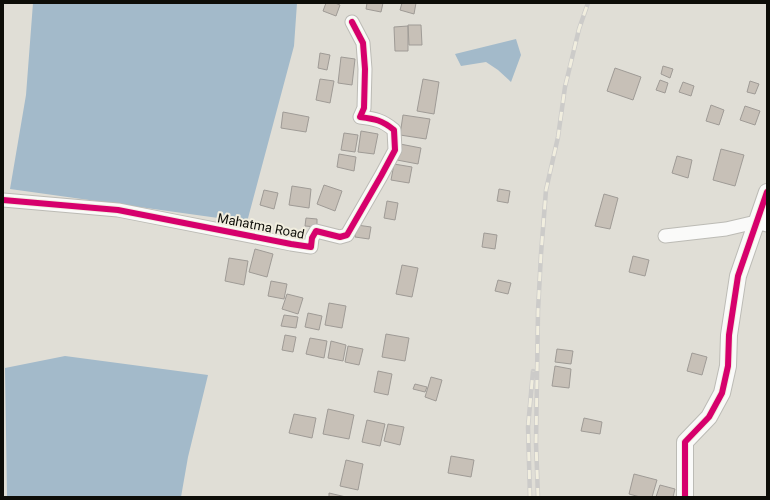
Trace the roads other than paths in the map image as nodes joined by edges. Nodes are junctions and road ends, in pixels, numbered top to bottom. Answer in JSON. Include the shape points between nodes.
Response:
{"nodes":[{"id":1,"x":352,"y":22,"type":"dead end"},
{"id":2,"x":767,"y":192,"type":"edge"},
{"id":3,"x":3,"y":200,"type":"edge"},
{"id":4,"x":761,"y":224,"type":"edge"},
{"id":5,"x":665,"y":236,"type":"dead end"},
{"id":6,"x":685,"y":497,"type":"edge"}],
"edges":[{"from":1,"to":3,"type":"street","name":"Mahatma Road","via":[[363,43],[364,108],[360,118],[375,119],[394,130],[395,150],[347,235],[340,237],[316,231],[311,247],[118,210]]},
{"from":2,"to":4,"type":"street"},
{"from":4,"to":5,"type":"street"},
{"from":4,"to":6,"type":"street","via":[[738,276],[729,335],[728,366],[722,393],[709,417],[685,442]]}]}
